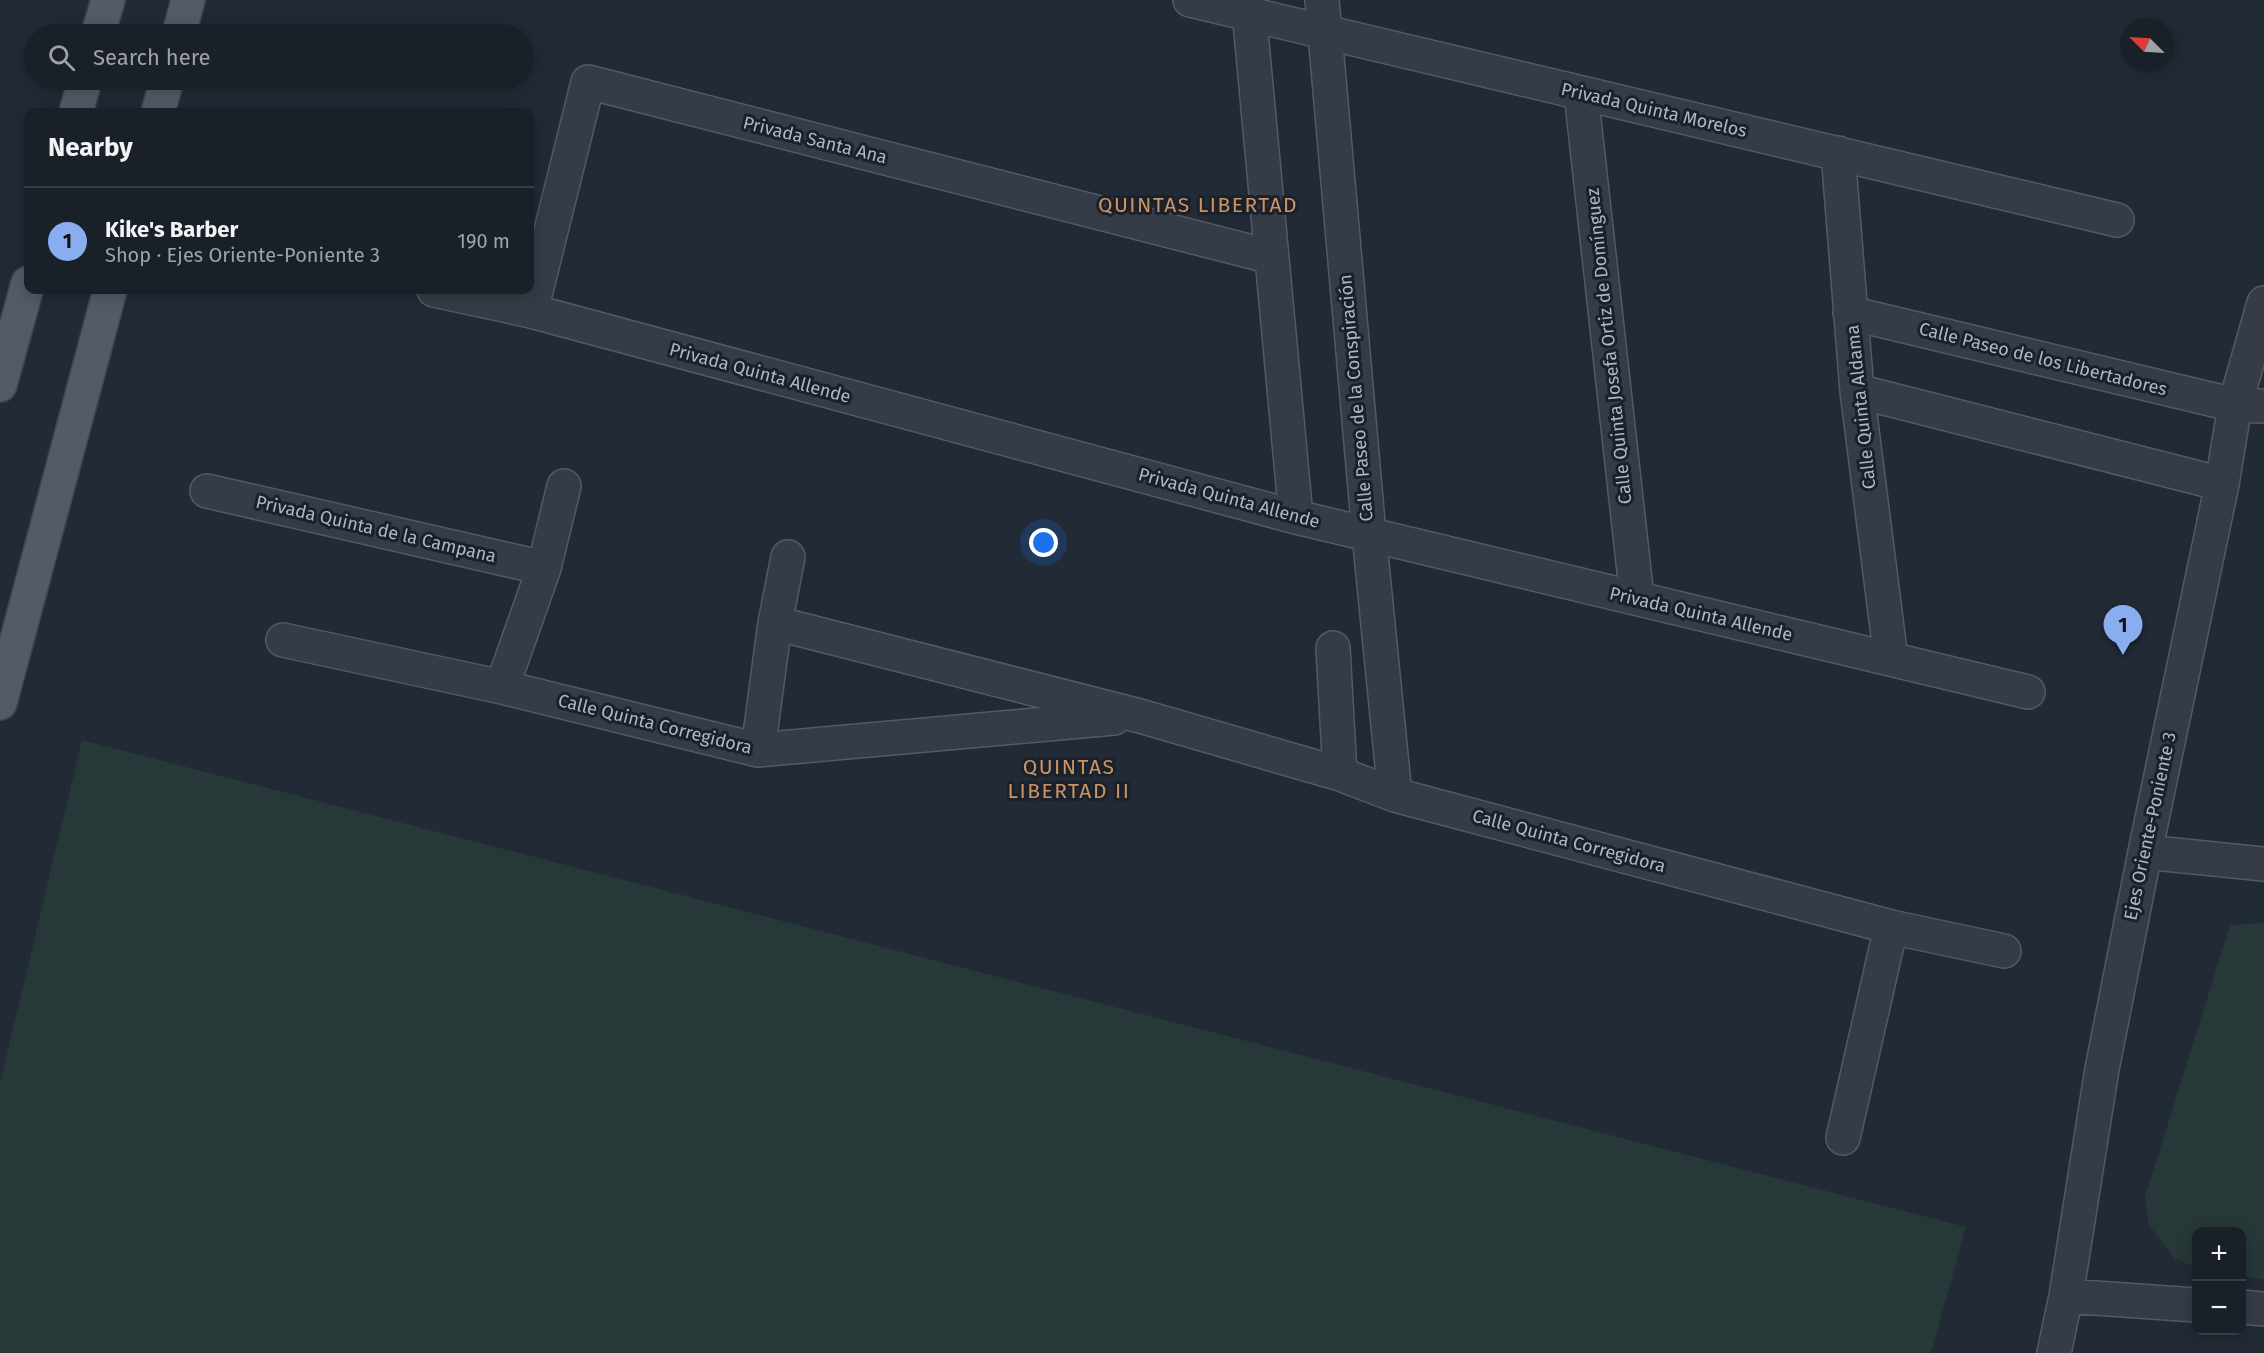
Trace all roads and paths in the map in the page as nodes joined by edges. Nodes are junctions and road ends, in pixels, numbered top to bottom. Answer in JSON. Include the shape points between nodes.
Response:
{"nodes":[{"id":1,"x":108,"y":0,"type":"edge"},
{"id":2,"x":188,"y":0,"type":"edge"},
{"id":3,"x":1190,"y":0,"type":"edge"},
{"id":4,"x":1248,"y":7,"type":"edge"},
{"id":5,"x":1323,"y":16,"type":"edge"},
{"id":6,"x":101,"y":24,"type":"edge"},
{"id":7,"x":182,"y":24,"type":"edge"},
{"id":8,"x":83,"y":90,"type":"edge"},
{"id":9,"x":164,"y":90,"type":"edge"},
{"id":10,"x":1581,"y":93,"type":"junction"},
{"id":11,"x":77,"y":108,"type":"edge"},
{"id":12,"x":159,"y":108,"type":"edge"},
{"id":13,"x":1838,"y":153,"type":"junction"},
{"id":14,"x":2117,"y":220,"type":"dead end"},
{"id":15,"x":1272,"y":257,"type":"junction"},
{"id":16,"x":25,"y":294,"type":"edge"},
{"id":17,"x":109,"y":294,"type":"edge"},
{"id":18,"x":452,"y":294,"type":"edge"},
{"id":19,"x":2264,"y":303,"type":"edge"},
{"id":20,"x":531,"y":311,"type":"junction"},
{"id":21,"x":1850,"y":313,"type":"junction"},
{"id":22,"x":0,"y":385,"type":"edge"},
{"id":23,"x":1857,"y":392,"type":"junction"},
{"id":24,"x":2250,"y":406,"type":"edge"},
{"id":25,"x":2222,"y":484,"type":"junction"},
{"id":26,"x":564,"y":486,"type":"dead end"},
{"id":27,"x":207,"y":491,"type":"dead end"},
{"id":28,"x":1296,"y":517,"type":"junction"},
{"id":29,"x":1369,"y":534,"type":"junction"},
{"id":30,"x":788,"y":557,"type":"dead end"},
{"id":31,"x":544,"y":568,"type":"junction"},
{"id":32,"x":1637,"y":598,"type":"junction"},
{"id":33,"x":775,"y":623,"type":"junction"},
{"id":34,"x":283,"y":640,"type":"dead end"},
{"id":35,"x":1333,"y":648,"type":"dead end"},
{"id":36,"x":1891,"y":659,"type":"junction"},
{"id":37,"x":502,"y":687,"type":"junction"},
{"id":38,"x":2028,"y":692,"type":"dead end"},
{"id":39,"x":0,"y":703,"type":"edge"},
{"id":40,"x":1140,"y":716,"type":"junction"},
{"id":41,"x":758,"y":750,"type":"junction"},
{"id":42,"x":1340,"y":774,"type":"junction"},
{"id":43,"x":1395,"y":795,"type":"junction"},
{"id":44,"x":2145,"y":852,"type":"junction"},
{"id":45,"x":2264,"y":864,"type":"edge"},
{"id":46,"x":1891,"y":927,"type":"junction"},
{"id":47,"x":2004,"y":951,"type":"dead end"},
{"id":48,"x":1843,"y":1138,"type":"dead end"},
{"id":49,"x":2066,"y":1296,"type":"junction"},
{"id":50,"x":2192,"y":1305,"type":"edge"},
{"id":51,"x":2246,"y":1307,"type":"edge"},
{"id":52,"x":2264,"y":1309,"type":"edge"},
{"id":53,"x":2054,"y":1353,"type":"edge"}],
"edges":[{"from":1,"to":6,"type":"main road"},
{"from":2,"to":7,"type":"main road"},
{"from":3,"to":4,"type":"street","name":"Privada Quinta Morelos"},
{"from":4,"to":5,"type":"street","name":"Privada Quinta Morelos"},
{"from":4,"to":15,"type":"street"},
{"from":5,"to":10,"type":"street","name":"Privada Quinta Morelos"},
{"from":5,"to":29,"type":"street","name":"Calle Paseo de la Conspiración"},
{"from":8,"to":11,"type":"main road"},
{"from":9,"to":12,"type":"main road"},
{"from":10,"to":13,"type":"street","name":"Privada Quinta Morelos"},
{"from":10,"to":32,"type":"street","name":"Calle Quinta Josefa Ortiz de Domínguez"},
{"from":13,"to":14,"type":"street","name":"Privada Quinta Morelos"},
{"from":13,"to":21,"type":"street","name":"Calle Quinta Aldama"},
{"from":15,"to":20,"type":"street","name":"Privada Santa Ana","via":[[588,82]]},
{"from":15,"to":28,"type":"street"},
{"from":16,"to":22,"type":"main road"},
{"from":17,"to":39,"type":"main road"},
{"from":18,"to":20,"type":"street","name":"Privada Quinta Allende"},
{"from":19,"to":24,"type":"street","name":"Ejes Oriente-Poniente 3"},
{"from":20,"to":28,"type":"street","name":"Privada Quinta Allende"},
{"from":21,"to":23,"type":"street","name":"Calle Quinta Aldama"},
{"from":21,"to":24,"type":"street","name":"Calle Paseo de los Libertadores"},
{"from":23,"to":25,"type":"street"},
{"from":23,"to":36,"type":"street","name":"Calle Quinta Aldama"},
{"from":24,"to":25,"type":"street","name":"Ejes Oriente-Poniente 3"},
{"from":25,"to":44,"type":"street","name":"Ejes Oriente-Poniente 3"},
{"from":26,"to":31,"type":"street"},
{"from":27,"to":31,"type":"street","name":"Privada Quinta de la Campana"},
{"from":28,"to":29,"type":"street","name":"Privada Quinta Allende"},
{"from":29,"to":32,"type":"street","name":"Privada Quinta Allende"},
{"from":29,"to":43,"type":"street","name":"Calle Paseo de la Conspiración"},
{"from":30,"to":33,"type":"street"},
{"from":31,"to":37,"type":"street"},
{"from":32,"to":36,"type":"street","name":"Privada Quinta Allende"},
{"from":33,"to":40,"type":"street","name":"Calle Quinta Corregidora"},
{"from":33,"to":41,"type":"street"},
{"from":34,"to":37,"type":"street","name":"Calle Quinta Corregidora"},
{"from":35,"to":42,"type":"street"},
{"from":36,"to":38,"type":"street","name":"Privada Quinta Allende"},
{"from":37,"to":41,"type":"street","name":"Calle Quinta Corregidora"},
{"from":40,"to":41,"type":"street","name":"Calle Quinta Corregidora"},
{"from":40,"to":42,"type":"street","name":"Calle Quinta Corregidora"},
{"from":42,"to":43,"type":"street","name":"Calle Quinta Corregidora"},
{"from":43,"to":46,"type":"street","name":"Calle Quinta Corregidora"},
{"from":44,"to":45,"type":"street"},
{"from":44,"to":49,"type":"street","name":"Ejes Oriente-Poniente 3","via":[[2102,1069]]},
{"from":46,"to":47,"type":"street","name":"Calle Quinta Corregidora"},
{"from":46,"to":48,"type":"street"},
{"from":49,"to":50,"type":"street"},
{"from":49,"to":53,"type":"street","name":"Ejes Oriente-Poniente 3"},
{"from":51,"to":52,"type":"street"}]}
